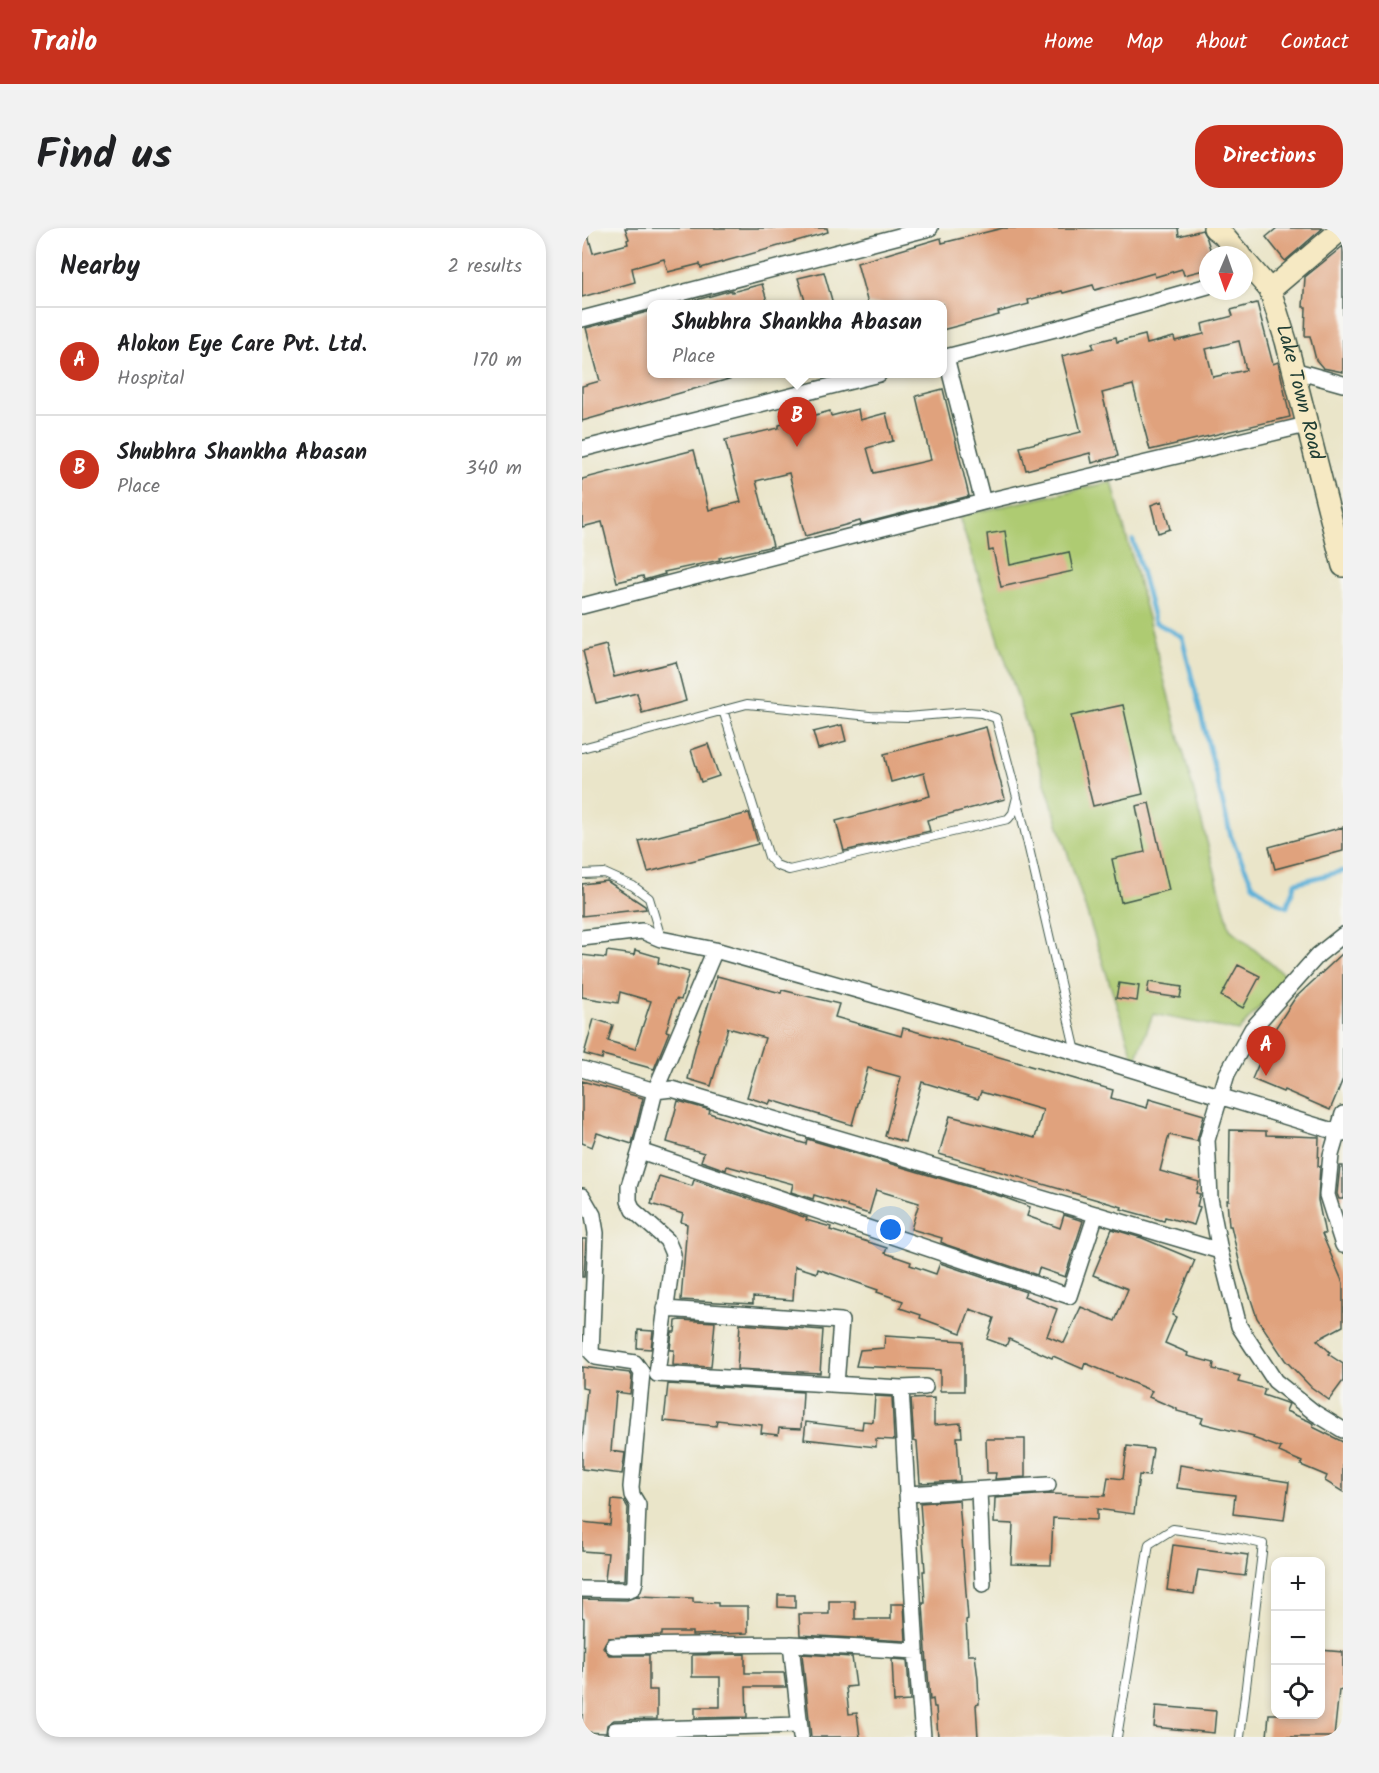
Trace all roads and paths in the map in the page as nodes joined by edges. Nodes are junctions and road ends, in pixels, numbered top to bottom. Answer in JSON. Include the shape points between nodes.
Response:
{"nodes":[{"id":1,"x":930,"y":228,"type":"edge"},
{"id":2,"x":1214,"y":228,"type":"edge"},
{"id":3,"x":1343,"y":228,"type":"edge"},
{"id":4,"x":1231,"y":246,"type":"edge"},
{"id":5,"x":1253,"y":272,"type":"edge"},
{"id":6,"x":1199,"y":289,"type":"edge"},
{"id":7,"x":1270,"y":290,"type":"junction"},
{"id":8,"x":655,"y":300,"type":"edge"},
{"id":9,"x":647,"y":302,"type":"edge"},
{"id":10,"x":582,"y":319,"type":"edge"},
{"id":11,"x":947,"y":356,"type":"edge"},
{"id":12,"x":947,"y":368,"type":"edge"},
{"id":13,"x":1293,"y":370,"type":"junction"},
{"id":14,"x":863,"y":378,"type":"edge"},
{"id":15,"x":1343,"y":384,"type":"edge"},
{"id":16,"x":1306,"y":425,"type":"junction"},
{"id":17,"x":582,"y":448,"type":"edge"},
{"id":18,"x":982,"y":502,"type":"junction"},
{"id":19,"x":1343,"y":567,"type":"edge"},
{"id":20,"x":582,"y":606,"type":"edge"},
{"id":21,"x":723,"y":710,"type":"junction"},
{"id":22,"x":582,"y":748,"type":"edge"},
{"id":23,"x":1017,"y":797,"type":"junction"},
{"id":24,"x":582,"y":874,"type":"edge"},
{"id":25,"x":1343,"y":935,"type":"edge"},
{"id":26,"x":582,"y":938,"type":"edge"},
{"id":27,"x":661,"y":939,"type":"junction"},
{"id":28,"x":715,"y":950,"type":"junction"},
{"id":29,"x":1076,"y":1052,"type":"junction"},
{"id":30,"x":582,"y":1069,"type":"edge"},
{"id":31,"x":655,"y":1091,"type":"junction"},
{"id":32,"x":1219,"y":1096,"type":"junction"},
{"id":33,"x":1343,"y":1114,"type":"edge"},
{"id":34,"x":1340,"y":1133,"type":"edge"},
{"id":35,"x":640,"y":1151,"type":"junction"},
{"id":36,"x":582,"y":1196,"type":"edge"},
{"id":37,"x":1096,"y":1214,"type":"junction"},
{"id":38,"x":1343,"y":1245,"type":"edge"},
{"id":39,"x":1220,"y":1251,"type":"junction"},
{"id":40,"x":665,"y":1309,"type":"junction"},
{"id":41,"x":836,"y":1384,"type":"junction"},
{"id":42,"x":925,"y":1387,"type":"dead end"},
{"id":43,"x":901,"y":1388,"type":"junction"},
{"id":44,"x":1343,"y":1430,"type":"edge"},
{"id":45,"x":1048,"y":1485,"type":"dead end"},
{"id":46,"x":979,"y":1490,"type":"junction"},
{"id":47,"x":908,"y":1494,"type":"junction"},
{"id":48,"x":983,"y":1584,"type":"dead end"},
{"id":49,"x":582,"y":1589,"type":"edge"},
{"id":50,"x":791,"y":1644,"type":"junction"},
{"id":51,"x":613,"y":1646,"type":"dead end"},
{"id":52,"x":916,"y":1651,"type":"junction"},
{"id":53,"x":615,"y":1730,"type":"dead end"},
{"id":54,"x":800,"y":1731,"type":"edge"},
{"id":55,"x":923,"y":1737,"type":"edge"},
{"id":56,"x":1118,"y":1737,"type":"edge"},
{"id":57,"x":1240,"y":1737,"type":"edge"}],
"edges":[{"from":1,"to":8,"type":"street"},
{"from":2,"to":4,"type":"street","name":"Lake Town Road"},
{"from":3,"to":7,"type":"street"},
{"from":5,"to":7,"type":"street","name":"Lake Town Road"},
{"from":6,"to":11,"type":"street"},
{"from":7,"to":13,"type":"street","name":"Lake Town Road"},
{"from":9,"to":10,"type":"street"},
{"from":12,"to":18,"type":"street"},
{"from":13,"to":15,"type":"street"},
{"from":13,"to":16,"type":"street","name":"Lake Town Road"},
{"from":14,"to":17,"type":"street"},
{"from":16,"to":18,"type":"street"},
{"from":16,"to":19,"type":"street","name":"Lake Town Road"},
{"from":18,"to":20,"type":"street"},
{"from":21,"to":22,"type":"lane"},
{"from":21,"to":23,"type":"lane","via":[[747,704],[870,716],[981,712],[996,718]]},
{"from":21,"to":23,"type":"lane","via":[[769,857],[789,870],[1008,819]]},
{"from":23,"to":29,"type":"lane"},
{"from":24,"to":27,"type":"lane","via":[[603,873],[649,898]]},
{"from":25,"to":32,"type":"street","via":[[1318,955],[1252,1029]]},
{"from":26,"to":27,"type":"street","via":[[642,931]]},
{"from":27,"to":28,"type":"street"},
{"from":28,"to":29,"type":"street"},
{"from":28,"to":31,"type":"street"},
{"from":29,"to":32,"type":"street"},
{"from":30,"to":31,"type":"street"},
{"from":31,"to":35,"type":"street"},
{"from":31,"to":37,"type":"street","via":[[672,1089]]},
{"from":32,"to":34,"type":"street"},
{"from":32,"to":39,"type":"street","via":[[1207,1140],[1210,1198]]},
{"from":33,"to":34,"type":"street"},
{"from":34,"to":38,"type":"street","via":[[1331,1155],[1327,1195]]},
{"from":35,"to":37,"type":"street","via":[[1069,1296]]},
{"from":35,"to":40,"type":"street","via":[[629,1186],[629,1202],[666,1240],[673,1254]]},
{"from":36,"to":49,"type":"street","via":[[593,1215],[596,1233],[591,1352],[596,1357],[635,1363],[642,1372],[631,1487],[638,1505],[635,1582],[627,1590]]},
{"from":37,"to":39,"type":"street"},
{"from":39,"to":44,"type":"street","via":[[1239,1326],[1275,1381]]},
{"from":40,"to":41,"type":"street","via":[[842,1321]]},
{"from":40,"to":41,"type":"street","via":[[657,1374]]},
{"from":41,"to":43,"type":"street"},
{"from":42,"to":43,"type":"street"},
{"from":43,"to":47,"type":"street"},
{"from":45,"to":46,"type":"street"},
{"from":46,"to":47,"type":"street"},
{"from":46,"to":48,"type":"street"},
{"from":47,"to":52,"type":"street"},
{"from":50,"to":51,"type":"street"},
{"from":50,"to":52,"type":"street"},
{"from":50,"to":54,"type":"street"},
{"from":52,"to":55,"type":"street"},
{"from":53,"to":54,"type":"street"},
{"from":56,"to":57,"type":"lane","via":[[1149,1544],[1173,1529],[1263,1544]]}]}
